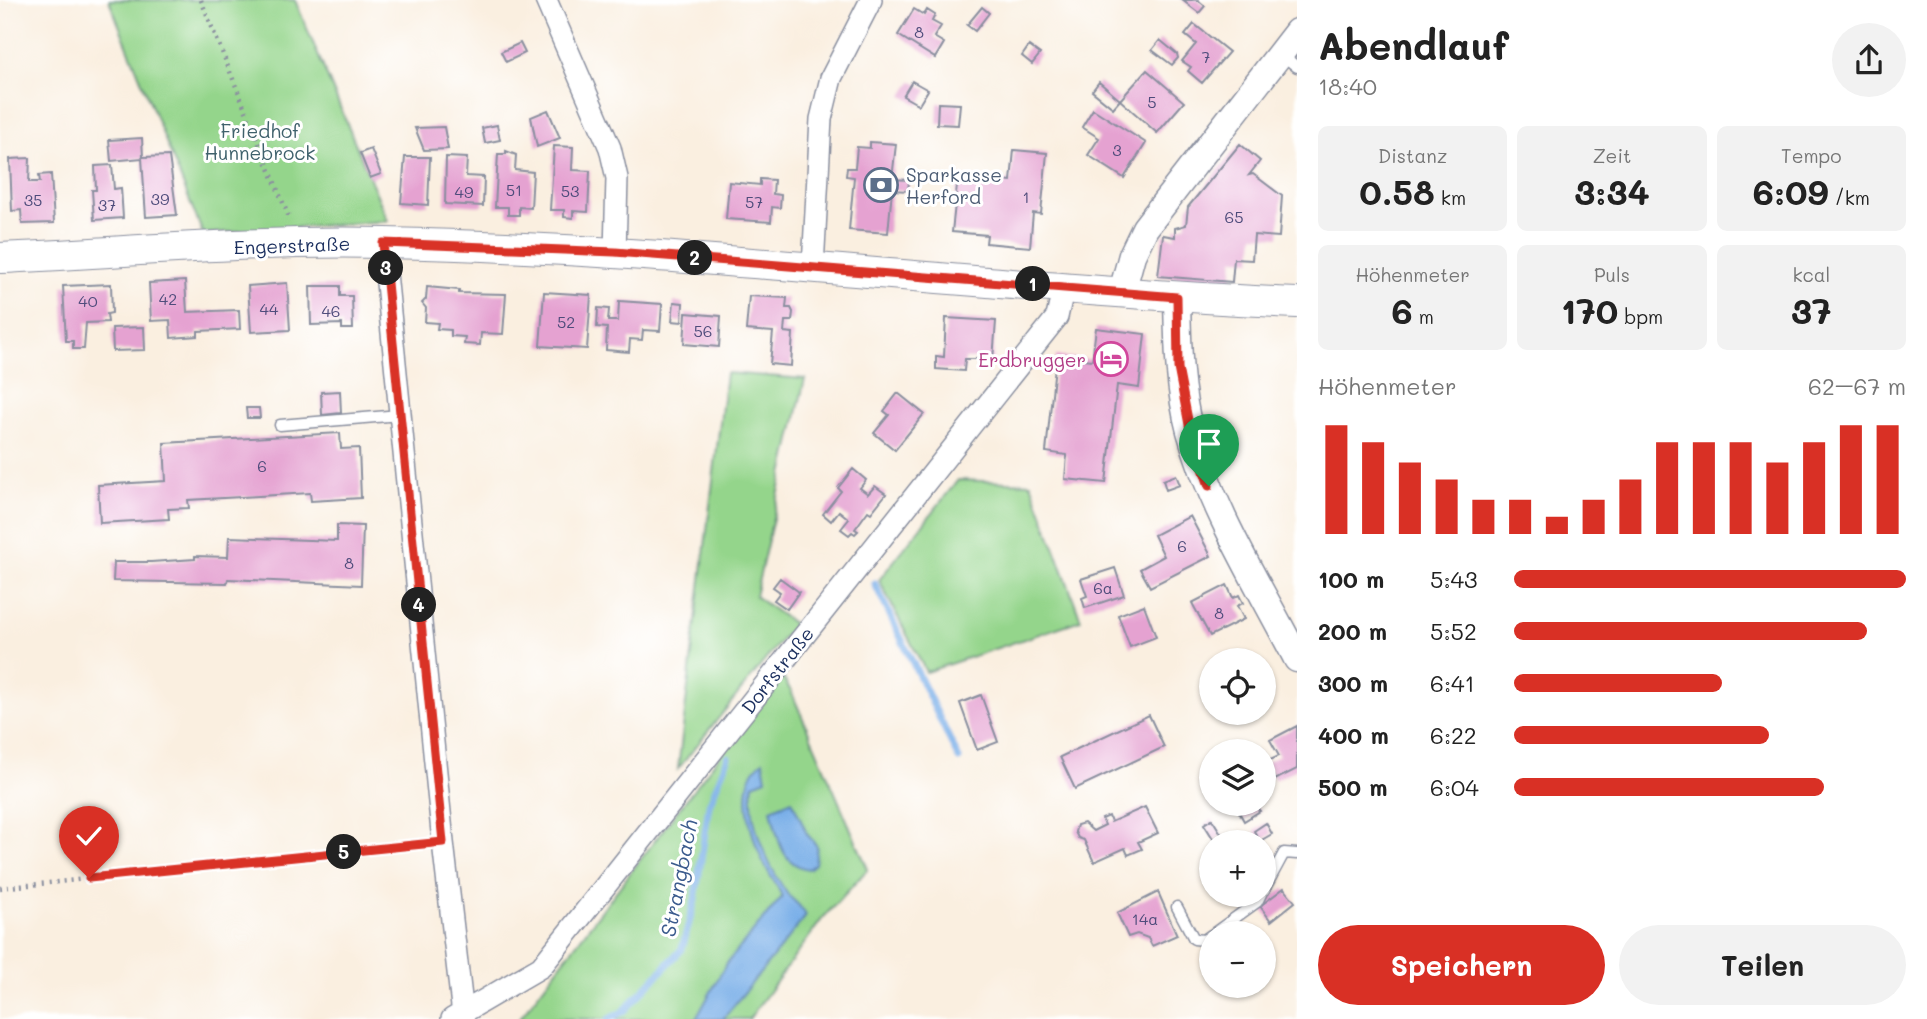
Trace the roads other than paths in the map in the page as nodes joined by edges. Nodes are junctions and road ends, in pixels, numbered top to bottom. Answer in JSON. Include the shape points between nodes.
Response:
{"nodes":[{"id":1,"x":546,"y":0,"type":"edge"},
{"id":2,"x":871,"y":0,"type":"edge"},
{"id":3,"x":1297,"y":32,"type":"edge"},
{"id":4,"x":1289,"y":60,"type":"edge"},
{"id":5,"x":383,"y":243,"type":"junction"},
{"id":6,"x":615,"y":252,"type":"junction"},
{"id":7,"x":0,"y":258,"type":"edge"},
{"id":8,"x":813,"y":267,"type":"junction"},
{"id":9,"x":1064,"y":286,"type":"junction"},
{"id":10,"x":1122,"y":292,"type":"junction"},
{"id":11,"x":1177,"y":297,"type":"junction"},
{"id":12,"x":1297,"y":303,"type":"edge"},
{"id":13,"x":401,"y":415,"type":"junction"},
{"id":14,"x":281,"y":425,"type":"dead end"},
{"id":15,"x":1297,"y":659,"type":"edge"},
{"id":16,"x":1297,"y":854,"type":"edge"},
{"id":17,"x":1276,"y":867,"type":"edge"},
{"id":18,"x":1177,"y":906,"type":"dead end"},
{"id":19,"x":1250,"y":907,"type":"edge"},
{"id":20,"x":1231,"y":921,"type":"edge"},
{"id":21,"x":1199,"y":940,"type":"edge"},
{"id":22,"x":458,"y":1017,"type":"edge"}],
"edges":[{"from":1,"to":6,"type":"street","via":[[610,148],[617,178]]},
{"from":2,"to":8,"type":"street","via":[[831,78],[821,119]]},
{"from":3,"to":4,"type":"street"},
{"from":4,"to":10,"type":"street","via":[[1145,228]]},
{"from":5,"to":6,"type":"main road","name":"Engerstraße"},
{"from":5,"to":7,"type":"main road","name":"Engerstraße"},
{"from":5,"to":13,"type":"street"},
{"from":6,"to":8,"type":"main road","name":"Engerstraße"},
{"from":8,"to":9,"type":"main road","name":"Engerstraße"},
{"from":9,"to":10,"type":"main road","name":"Engerstraße"},
{"from":9,"to":22,"type":"street","name":"Dorfstraße","via":[[1057,317],[541,967]]},
{"from":10,"to":11,"type":"main road","name":"Engerstraße"},
{"from":11,"to":12,"type":"main road","name":"Engerstraße"},
{"from":11,"to":15,"type":"street","via":[[1178,368],[1197,452],[1209,486]]},
{"from":13,"to":14,"type":"lane"},
{"from":13,"to":22,"type":"street"},
{"from":16,"to":17,"type":"lane","via":[[1284,853]]},
{"from":18,"to":21,"type":"lane","via":[[1194,939]]},
{"from":19,"to":20,"type":"lane"}]}
